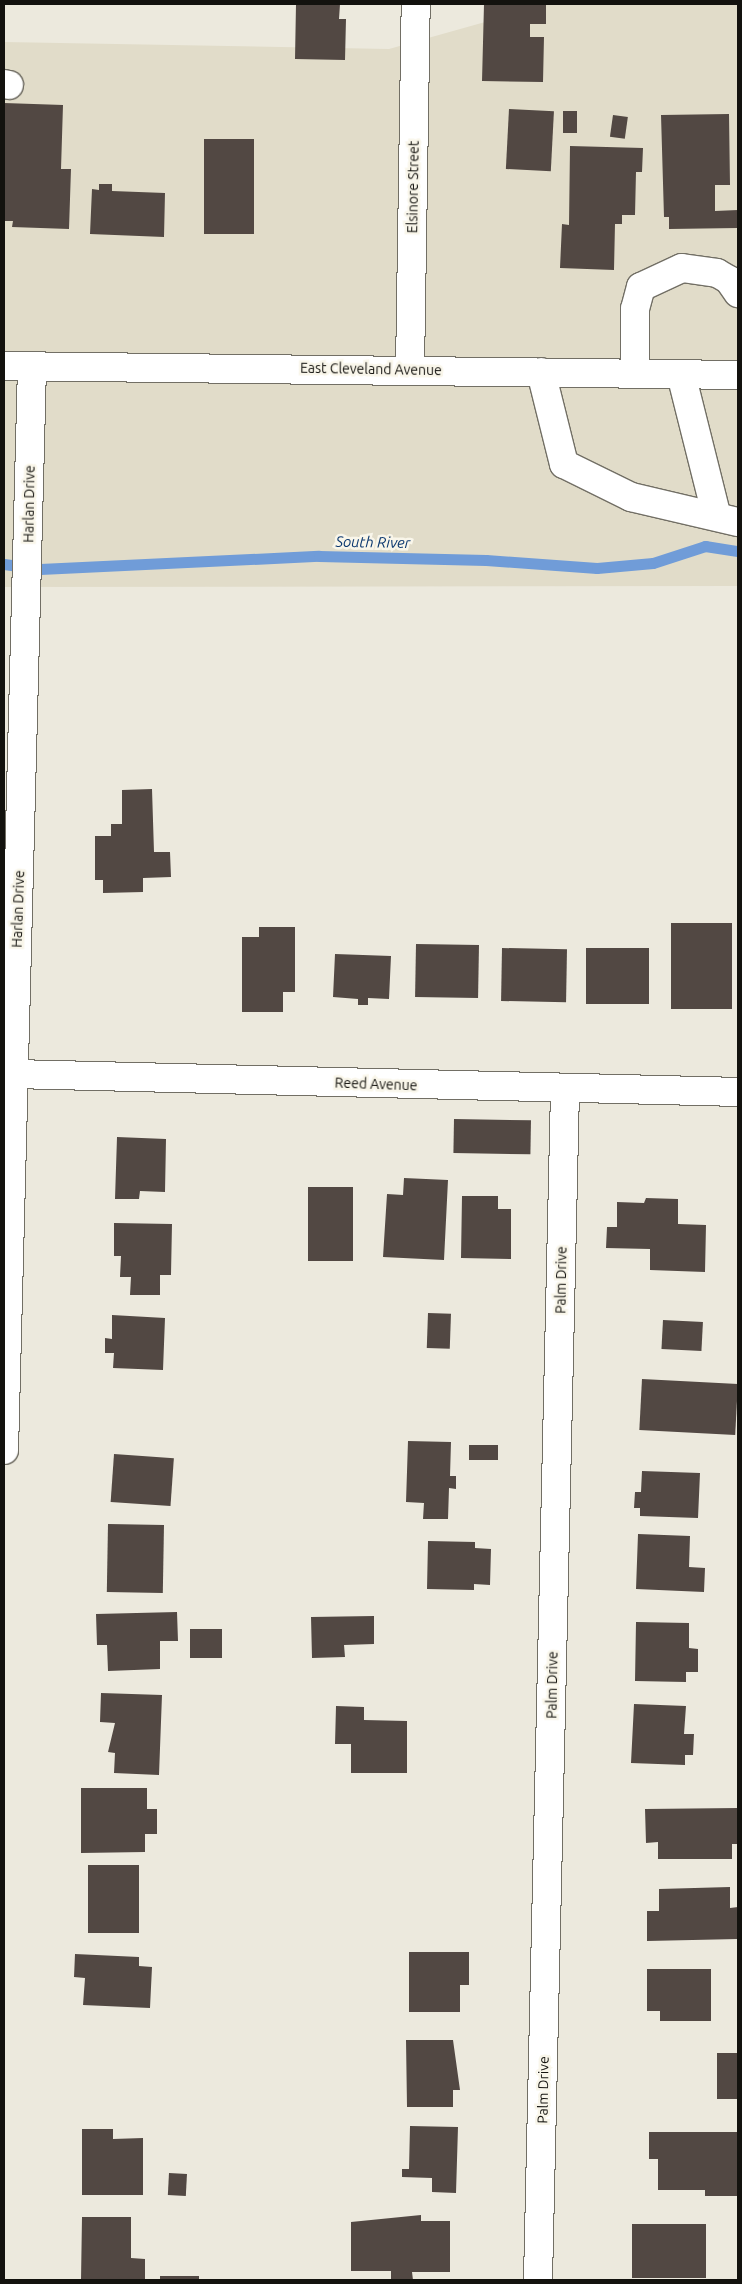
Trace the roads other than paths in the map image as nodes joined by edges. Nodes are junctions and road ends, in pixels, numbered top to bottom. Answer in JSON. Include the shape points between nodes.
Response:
{"nodes":[{"id":1,"x":416,"y":4,"type":"edge"},
{"id":2,"x":738,"y":294,"type":"edge"},
{"id":3,"x":4,"y":366,"type":"edge"},
{"id":4,"x":32,"y":367,"type":"junction"},
{"id":5,"x":410,"y":369,"type":"junction"},
{"id":6,"x":541,"y":372,"type":"junction"},
{"id":7,"x":634,"y":372,"type":"junction"},
{"id":8,"x":681,"y":374,"type":"junction"},
{"id":9,"x":738,"y":375,"type":"edge"},
{"id":10,"x":728,"y":519,"type":"edge"},
{"id":11,"x":4,"y":576,"type":"edge"},
{"id":12,"x":27,"y":590,"type":"junction"},
{"id":13,"x":11,"y":883,"type":"edge"},
{"id":14,"x":14,"y":1074,"type":"junction"},
{"id":15,"x":565,"y":1090,"type":"junction"},
{"id":16,"x":738,"y":1092,"type":"edge"},
{"id":17,"x":8,"y":1137,"type":"edge"},
{"id":18,"x":4,"y":1450,"type":"edge"},
{"id":19,"x":538,"y":2280,"type":"edge"}],
"edges":[{"from":1,"to":5,"type":"street","name":"Elsinore Street"},
{"from":2,"to":7,"type":"street","via":[[729,280],[700,269],[682,268],[641,287],[635,309]]},
{"from":3,"to":4,"type":"street","name":"East Cleveland Avenue"},
{"from":4,"to":5,"type":"street","name":"East Cleveland Avenue"},
{"from":4,"to":12,"type":"street","name":"Harlan Drive"},
{"from":5,"to":6,"type":"street","name":"East Cleveland Avenue"},
{"from":6,"to":7,"type":"street","name":"East Cleveland Avenue"},
{"from":6,"to":10,"type":"street","via":[[564,464],[631,497]]},
{"from":7,"to":8,"type":"street","name":"East Cleveland Avenue"},
{"from":8,"to":9,"type":"street","name":"East Cleveland Avenue"},
{"from":8,"to":10,"type":"street"},
{"from":11,"to":12,"type":"street"},
{"from":12,"to":13,"type":"street","name":"Harlan Drive"},
{"from":13,"to":14,"type":"street","name":"Harlan Drive"},
{"from":14,"to":15,"type":"street","name":"Reed Avenue"},
{"from":14,"to":17,"type":"street","name":"Harlan Drive"},
{"from":15,"to":16,"type":"street","name":"Reed Avenue"},
{"from":15,"to":19,"type":"street","name":"Palm Drive"},
{"from":17,"to":18,"type":"street","name":"Harlan Drive"}]}
